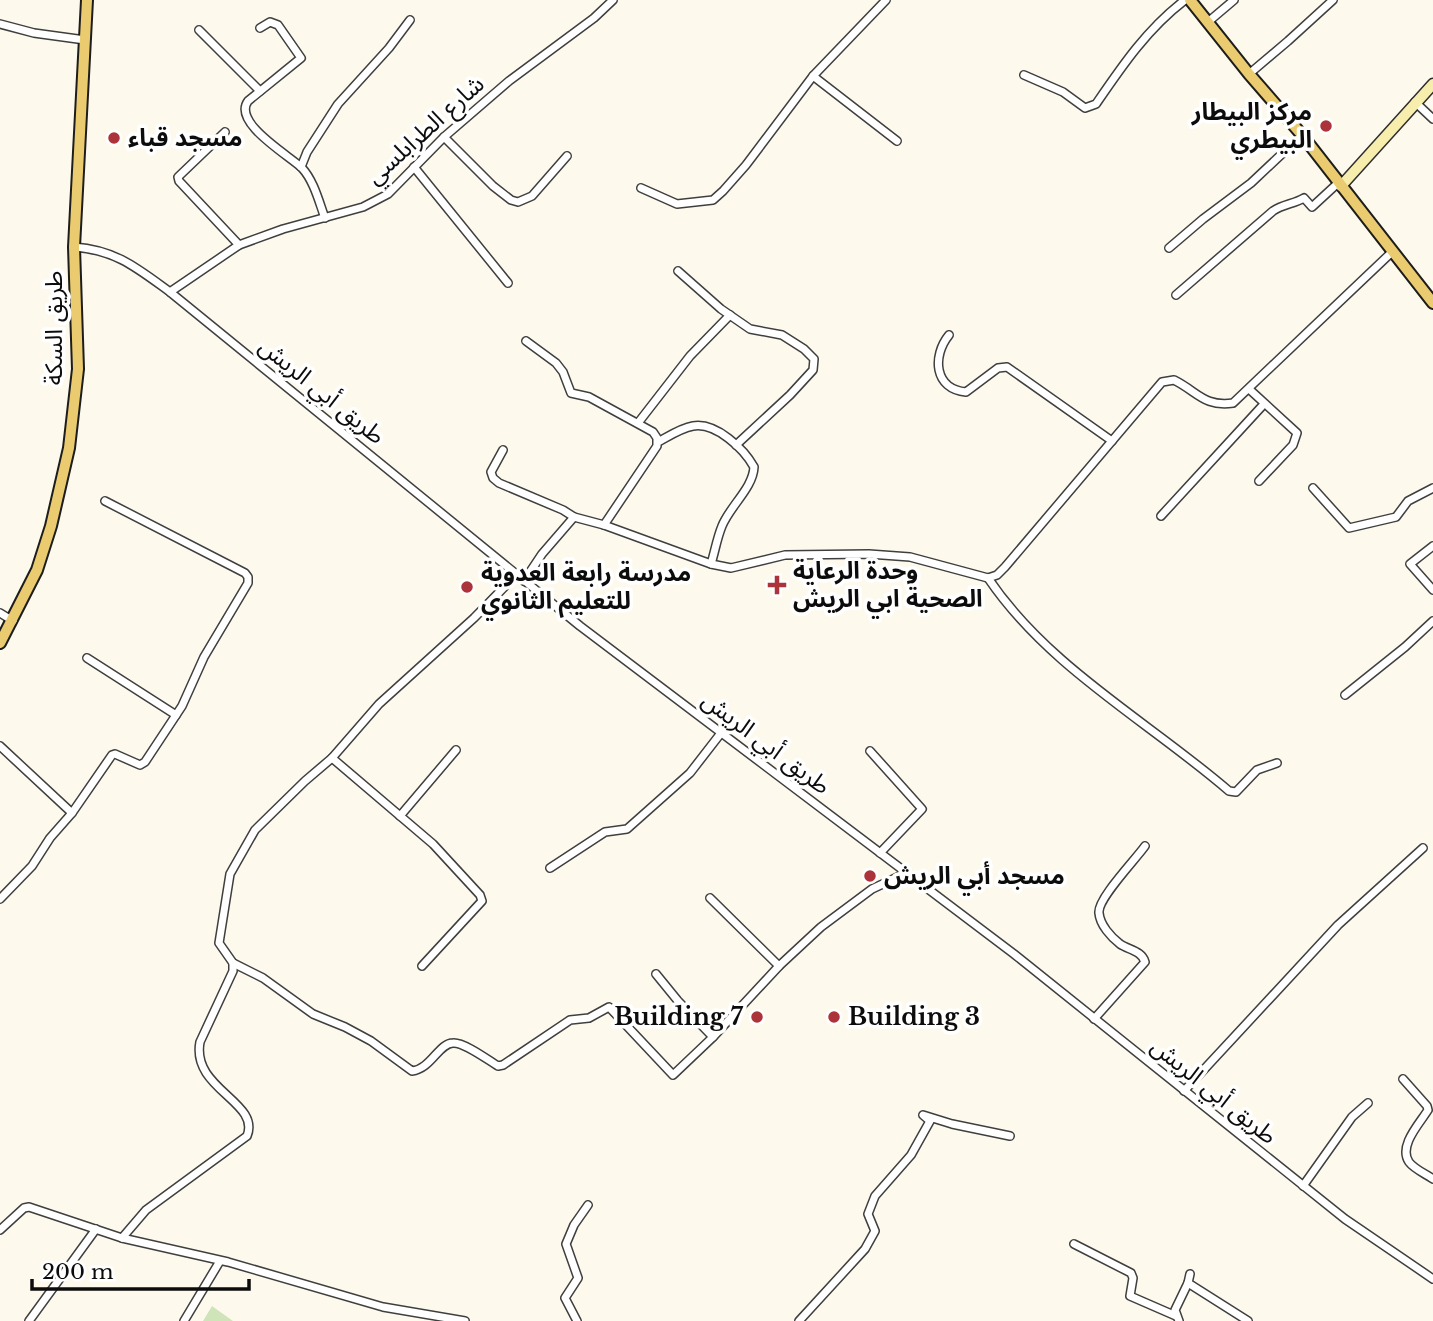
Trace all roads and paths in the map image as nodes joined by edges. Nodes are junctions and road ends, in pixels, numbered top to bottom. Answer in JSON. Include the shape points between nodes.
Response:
{"nodes":[{"id":1,"x":87,"y":0,"type":"edge"},
{"id":2,"x":613,"y":0,"type":"edge"},
{"id":3,"x":886,"y":0,"type":"edge"},
{"id":4,"x":1185,"y":0,"type":"edge"},
{"id":5,"x":1191,"y":0,"type":"edge"},
{"id":6,"x":1234,"y":0,"type":"edge"},
{"id":7,"x":1332,"y":0,"type":"edge"},
{"id":8,"x":410,"y":20,"type":"dead end"},
{"id":9,"x":1208,"y":22,"type":"junction"},
{"id":10,"x":0,"y":24,"type":"edge"},
{"id":11,"x":260,"y":28,"type":"dead end"},
{"id":12,"x":199,"y":30,"type":"dead end"},
{"id":13,"x":85,"y":40,"type":"junction"},
{"id":14,"x":1249,"y":74,"type":"junction"},
{"id":15,"x":1024,"y":75,"type":"dead end"},
{"id":16,"x":813,"y":76,"type":"junction"},
{"id":17,"x":1433,"y":84,"type":"edge"},
{"id":18,"x":260,"y":91,"type":"junction"},
{"id":19,"x":1415,"y":102,"type":"junction"},
{"id":20,"x":1433,"y":119,"type":"edge"},
{"id":21,"x":225,"y":132,"type":"dead end"},
{"id":22,"x":1302,"y":135,"type":"junction"},
{"id":23,"x":444,"y":137,"type":"junction"},
{"id":24,"x":897,"y":141,"type":"dead end"},
{"id":25,"x":567,"y":156,"type":"dead end"},
{"id":26,"x":301,"y":167,"type":"junction"},
{"id":27,"x":414,"y":167,"type":"junction"},
{"id":28,"x":1340,"y":185,"type":"junction"},
{"id":29,"x":641,"y":188,"type":"dead end"},
{"id":30,"x":325,"y":218,"type":"junction"},
{"id":31,"x":239,"y":245,"type":"junction"},
{"id":32,"x":74,"y":247,"type":"junction"},
{"id":33,"x":1169,"y":248,"type":"dead end"},
{"id":34,"x":1392,"y":251,"type":"junction"},
{"id":35,"x":678,"y":271,"type":"dead end"},
{"id":36,"x":508,"y":283,"type":"dead end"},
{"id":37,"x":1429,"y":289,"type":"edge"},
{"id":38,"x":170,"y":292,"type":"junction"},
{"id":39,"x":1176,"y":295,"type":"dead end"},
{"id":40,"x":1433,"y":303,"type":"edge"},
{"id":41,"x":730,"y":315,"type":"junction"},
{"id":42,"x":949,"y":335,"type":"dead end"},
{"id":43,"x":526,"y":341,"type":"dead end"},
{"id":44,"x":1249,"y":389,"type":"junction"},
{"id":45,"x":1264,"y":404,"type":"junction"},
{"id":46,"x":638,"y":424,"type":"junction"},
{"id":47,"x":1112,"y":441,"type":"junction"},
{"id":48,"x":658,"y":442,"type":"junction"},
{"id":49,"x":736,"y":446,"type":"junction"},
{"id":50,"x":503,"y":450,"type":"dead end"},
{"id":51,"x":1259,"y":481,"type":"dead end"},
{"id":52,"x":1313,"y":488,"type":"dead end"},
{"id":53,"x":1433,"y":488,"type":"edge"},
{"id":54,"x":104,"y":501,"type":"dead end"},
{"id":55,"x":1161,"y":516,"type":"dead end"},
{"id":56,"x":574,"y":517,"type":"junction"},
{"id":57,"x":604,"y":525,"type":"junction"},
{"id":58,"x":1433,"y":546,"type":"edge"},
{"id":59,"x":711,"y":564,"type":"junction"},
{"id":60,"x":516,"y":575,"type":"junction"},
{"id":61,"x":988,"y":578,"type":"junction"},
{"id":62,"x":524,"y":581,"type":"junction"},
{"id":63,"x":1433,"y":590,"type":"edge"},
{"id":64,"x":0,"y":613,"type":"edge"},
{"id":65,"x":13,"y":621,"type":"junction"},
{"id":66,"x":1433,"y":621,"type":"edge"},
{"id":67,"x":0,"y":643,"type":"edge"},
{"id":68,"x":87,"y":658,"type":"dead end"},
{"id":69,"x":1345,"y":695,"type":"dead end"},
{"id":70,"x":176,"y":715,"type":"junction"},
{"id":71,"x":721,"y":733,"type":"junction"},
{"id":72,"x":0,"y":746,"type":"edge"},
{"id":73,"x":456,"y":750,"type":"dead end"},
{"id":74,"x":870,"y":751,"type":"dead end"},
{"id":75,"x":332,"y":758,"type":"junction"},
{"id":76,"x":1277,"y":763,"type":"dead end"},
{"id":77,"x":72,"y":813,"type":"junction"},
{"id":78,"x":400,"y":816,"type":"junction"},
{"id":79,"x":1145,"y":846,"type":"dead end"},
{"id":80,"x":1423,"y":848,"type":"dead end"},
{"id":81,"x":880,"y":853,"type":"junction"},
{"id":82,"x":550,"y":868,"type":"dead end"},
{"id":83,"x":906,"y":873,"type":"junction"},
{"id":84,"x":710,"y":898,"type":"dead end"},
{"id":85,"x":0,"y":899,"type":"edge"},
{"id":86,"x":233,"y":963,"type":"junction"},
{"id":87,"x":422,"y":966,"type":"dead end"},
{"id":88,"x":779,"y":966,"type":"junction"},
{"id":89,"x":656,"y":974,"type":"dead end"},
{"id":90,"x":1094,"y":1019,"type":"junction"},
{"id":91,"x":713,"y":1037,"type":"junction"},
{"id":92,"x":1403,"y":1079,"type":"dead end"},
{"id":93,"x":1184,"y":1091,"type":"junction"},
{"id":94,"x":1368,"y":1103,"type":"dead end"},
{"id":95,"x":1010,"y":1136,"type":"dead end"},
{"id":96,"x":1433,"y":1179,"type":"edge"},
{"id":97,"x":1303,"y":1186,"type":"junction"},
{"id":98,"x":588,"y":1205,"type":"dead end"},
{"id":99,"x":96,"y":1229,"type":"junction"},
{"id":100,"x":0,"y":1230,"type":"edge"},
{"id":101,"x":122,"y":1238,"type":"junction"},
{"id":102,"x":1074,"y":1244,"type":"dead end"},
{"id":103,"x":220,"y":1261,"type":"junction"},
{"id":104,"x":1190,"y":1273,"type":"dead end"},
{"id":105,"x":1433,"y":1279,"type":"edge"},
{"id":106,"x":1188,"y":1283,"type":"junction"},
{"id":107,"x":1178,"y":1318,"type":"edge"},
{"id":108,"x":433,"y":1319,"type":"edge"},
{"id":109,"x":29,"y":1321,"type":"edge"},
{"id":110,"x":184,"y":1321,"type":"edge"},
{"id":111,"x":465,"y":1321,"type":"edge"},
{"id":112,"x":577,"y":1321,"type":"edge"},
{"id":113,"x":799,"y":1321,"type":"edge"},
{"id":114,"x":1248,"y":1321,"type":"edge"}],
"edges":[{"from":1,"to":13,"type":"main road","name":"طريق السكة"},
{"from":2,"to":23,"type":"street","name":"شارع الطرابلسي"},
{"from":3,"to":16,"type":"street"},
{"from":4,"to":15,"type":"street","via":[[1157,23],[1090,108]]},
{"from":5,"to":9,"type":"main road"},
{"from":6,"to":9,"type":"street"},
{"from":7,"to":14,"type":"street"},
{"from":8,"to":26,"type":"street","via":[[338,104]]},
{"from":9,"to":14,"type":"main road"},
{"from":10,"to":13,"type":"street"},
{"from":11,"to":18,"type":"street","via":[[270,22],[278,25],[301,58]]},
{"from":12,"to":18,"type":"street"},
{"from":13,"to":32,"type":"main road","name":"طريق السكة"},
{"from":14,"to":22,"type":"main road"},
{"from":16,"to":24,"type":"street"},
{"from":16,"to":29,"type":"street","via":[[746,165],[713,200],[677,204]]},
{"from":17,"to":19,"type":"main road"},
{"from":18,"to":26,"type":"street","via":[[245,105],[245,112],[263,137]]},
{"from":19,"to":20,"type":"street"},
{"from":19,"to":28,"type":"main road"},
{"from":21,"to":31,"type":"street","via":[[178,177]]},
{"from":22,"to":28,"type":"main road"},
{"from":22,"to":33,"type":"street","via":[[1251,183]]},
{"from":23,"to":25,"type":"street","via":[[493,186],[517,202],[532,197]]},
{"from":23,"to":27,"type":"street","name":"شارع الطرابلسي"},
{"from":26,"to":30,"type":"street"},
{"from":27,"to":30,"type":"street","name":"شارع الطرابلسي","via":[[388,194]]},
{"from":27,"to":36,"type":"street"},
{"from":28,"to":34,"type":"main road"},
{"from":28,"to":39,"type":"street","via":[[1312,207],[1304,198],[1273,211]]},
{"from":30,"to":31,"type":"street","name":"شارع الطرابلسي"},
{"from":31,"to":38,"type":"street","name":"شارع الطرابلسي"},
{"from":32,"to":38,"type":"street","name":"طريق أبي الريش","via":[[115,255]]},
{"from":32,"to":65,"type":"main road","name":"طريق السكة","via":[[78,369],[69,447],[37,570]]},
{"from":34,"to":37,"type":"main road"},
{"from":34,"to":44,"type":"street"},
{"from":35,"to":41,"type":"street"},
{"from":37,"to":40,"type":"main road"},
{"from":38,"to":60,"type":"street","name":"طريق أبي الريش"},
{"from":41,"to":46,"type":"street","via":[[696,349]]},
{"from":41,"to":49,"type":"street","via":[[750,329],[782,335],[810,355],[815,365],[790,396]]},
{"from":42,"to":47,"type":"street","via":[[940,346],[937,369],[958,391],[966,392],[998,368],[1007,367]]},
{"from":43,"to":46,"type":"street","via":[[556,363],[571,393],[589,397]]},
{"from":44,"to":45,"type":"street"},
{"from":44,"to":47,"type":"street","via":[[1233,403],[1219,405],[1168,380],[1155,388]]},
{"from":45,"to":51,"type":"street","via":[[1297,433],[1293,445]]},
{"from":45,"to":55,"type":"street"},
{"from":46,"to":48,"type":"street","via":[[653,432]]},
{"from":47,"to":61,"type":"street","via":[[1005,567]]},
{"from":48,"to":49,"type":"street","via":[[696,425],[715,430]]},
{"from":48,"to":57,"type":"street"},
{"from":49,"to":59,"type":"street","via":[[751,461],[754,472],[722,525]]},
{"from":50,"to":56,"type":"street","via":[[493,478]]},
{"from":52,"to":53,"type":"street","via":[[1349,528],[1396,516],[1408,501]]},
{"from":54,"to":70,"type":"street","via":[[248,577]]},
{"from":56,"to":57,"type":"street"},
{"from":56,"to":62,"type":"street"},
{"from":57,"to":59,"type":"street"},
{"from":58,"to":63,"type":"street","via":[[1410,564]]},
{"from":59,"to":61,"type":"street","via":[[731,568],[785,555],[869,554],[910,557]]},
{"from":60,"to":62,"type":"street","name":"طريق أبي الريش"},
{"from":60,"to":75,"type":"street","via":[[372,711]]},
{"from":61,"to":76,"type":"street","via":[[1044,643],[1228,791],[1236,792],[1257,770]]},
{"from":62,"to":71,"type":"street","name":"طريق أبي الريش"},
{"from":64,"to":65,"type":"street"},
{"from":65,"to":67,"type":"main road","name":"طريق السكة"},
{"from":66,"to":69,"type":"street"},
{"from":68,"to":70,"type":"street"},
{"from":70,"to":77,"type":"street","via":[[143,765],[112,755]]},
{"from":71,"to":81,"type":"street","name":"طريق أبي الريش"},
{"from":71,"to":82,"type":"street","via":[[690,773],[627,829],[605,832]]},
{"from":72,"to":77,"type":"street"},
{"from":73,"to":78,"type":"street"},
{"from":74,"to":81,"type":"street","via":[[922,809]]},
{"from":75,"to":78,"type":"street"},
{"from":75,"to":86,"type":"street","via":[[256,830],[229,874],[219,936]]},
{"from":77,"to":85,"type":"street"},
{"from":78,"to":87,"type":"street","via":[[449,860],[482,901]]},
{"from":79,"to":90,"type":"street","via":[[1105,896],[1098,913],[1110,935],[1145,962]]},
{"from":80,"to":93,"type":"street","via":[[1338,925]]},
{"from":81,"to":83,"type":"street","name":"طريق أبي الريش"},
{"from":83,"to":88,"type":"street","via":[[853,901]]},
{"from":83,"to":90,"type":"street","name":"طريق أبي الريش"},
{"from":84,"to":88,"type":"street"},
{"from":86,"to":91,"type":"street","via":[[313,1014],[371,1041],[412,1071],[453,1043],[503,1065],[570,1020],[589,1018],[609,1007],[673,1074]]},
{"from":86,"to":101,"type":"street","via":[[198,1052],[201,1068],[246,1115],[247,1136],[146,1210]]},
{"from":88,"to":91,"type":"street"},
{"from":89,"to":91,"type":"street"},
{"from":90,"to":93,"type":"street","name":"طريق أبي الريش"},
{"from":92,"to":96,"type":"street","via":[[1428,1110],[1408,1143],[1409,1163]]},
{"from":93,"to":97,"type":"street","name":"طريق أبي الريش"},
{"from":94,"to":97,"type":"street","via":[[1352,1117]]},
{"from":95,"to":113,"type":"street","via":[[923,1115],[930,1121],[911,1155],[875,1196],[869,1214],[875,1231],[865,1249]]},
{"from":97,"to":105,"type":"street","name":"طريق أبي الريش"},
{"from":98,"to":112,"type":"street","via":[[566,1244],[578,1278],[565,1298]]},
{"from":99,"to":100,"type":"street","via":[[29,1207]]},
{"from":99,"to":101,"type":"street"},
{"from":99,"to":109,"type":"street"},
{"from":101,"to":103,"type":"street"},
{"from":102,"to":107,"type":"street","via":[[1131,1273],[1130,1296]]},
{"from":103,"to":108,"type":"street"},
{"from":103,"to":110,"type":"street"},
{"from":104,"to":106,"type":"street"},
{"from":106,"to":107,"type":"street","via":[[1175,1310]]},
{"from":106,"to":114,"type":"street"},
{"from":108,"to":111,"type":"street"}]}
